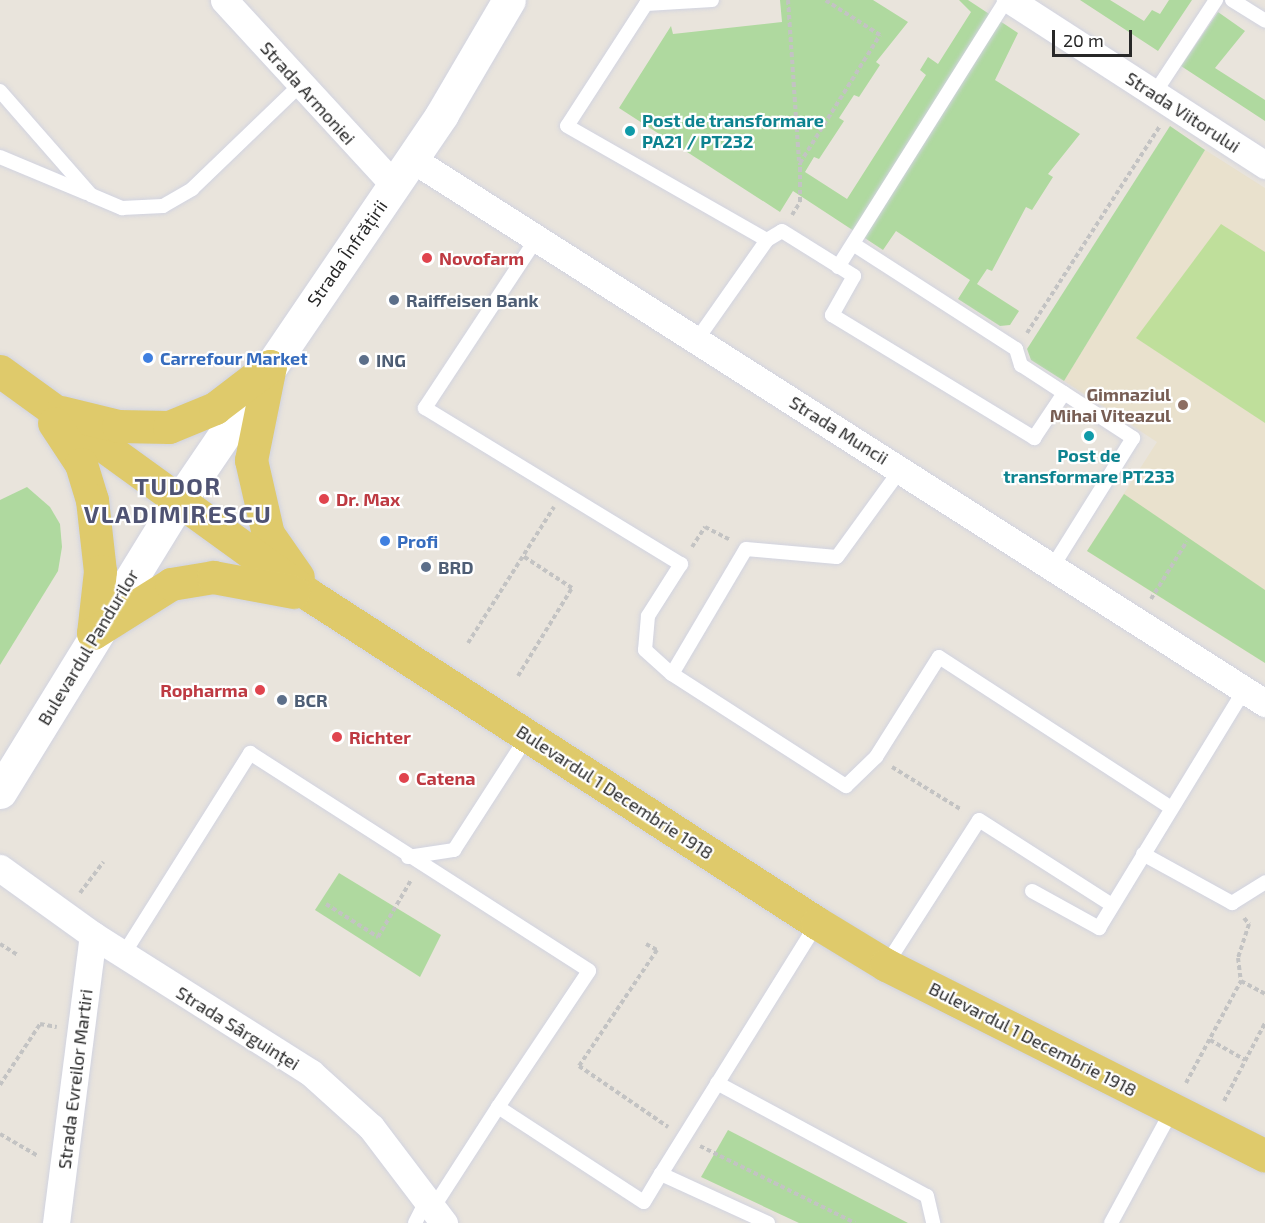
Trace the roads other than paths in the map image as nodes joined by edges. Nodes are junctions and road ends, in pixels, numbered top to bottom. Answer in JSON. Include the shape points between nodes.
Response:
{"nodes":[{"id":1,"x":224,"y":0,"type":"edge"},
{"id":2,"x":509,"y":0,"type":"edge"},
{"id":3,"x":712,"y":0,"type":"edge"},
{"id":4,"x":1008,"y":0,"type":"edge"},
{"id":5,"x":1216,"y":0,"type":"edge"},
{"id":6,"x":1232,"y":0,"type":"edge"},
{"id":7,"x":1265,"y":21,"type":"edge"},
{"id":8,"x":300,"y":85,"type":"junction"},
{"id":9,"x":0,"y":91,"type":"edge"},
{"id":10,"x":1154,"y":94,"type":"junction"},
{"id":11,"x":0,"y":157,"type":"edge"},
{"id":12,"x":412,"y":159,"type":"junction"},
{"id":13,"x":1265,"y":165,"type":"edge"},
{"id":14,"x":394,"y":185,"type":"junction"},
{"id":15,"x":91,"y":195,"type":"junction"},
{"id":16,"x":767,"y":240,"type":"junction"},
{"id":17,"x":535,"y":241,"type":"junction"},
{"id":18,"x":853,"y":244,"type":"junction"},
{"id":19,"x":838,"y":267,"type":"junction"},
{"id":20,"x":696,"y":341,"type":"junction"},
{"id":21,"x":270,"y":366,"type":"junction"},
{"id":22,"x":4,"y":383,"type":"edge"},
{"id":23,"x":1064,"y":393,"type":"junction"},
{"id":24,"x":45,"y":408,"type":"junction"},
{"id":25,"x":901,"y":469,"type":"junction"},
{"id":26,"x":178,"y":503,"type":"junction"},
{"id":27,"x":1053,"y":566,"type":"junction"},
{"id":28,"x":311,"y":596,"type":"junction"},
{"id":29,"x":93,"y":633,"type":"junction"},
{"id":30,"x":672,"y":674,"type":"junction"},
{"id":31,"x":1254,"y":696,"type":"edge"},
{"id":32,"x":528,"y":735,"type":"junction"},
{"id":33,"x":0,"y":792,"type":"edge"},
{"id":34,"x":1170,"y":807,"type":"junction"},
{"id":35,"x":1143,"y":854,"type":"junction"},
{"id":36,"x":408,"y":856,"type":"junction"},
{"id":37,"x":0,"y":868,"type":"edge"},
{"id":38,"x":1265,"y":882,"type":"edge"},
{"id":39,"x":1032,"y":891,"type":"dead end"},
{"id":40,"x":1112,"y":905,"type":"junction"},
{"id":41,"x":817,"y":923,"type":"junction"},
{"id":42,"x":93,"y":935,"type":"junction"},
{"id":43,"x":123,"y":955,"type":"junction"},
{"id":44,"x":886,"y":965,"type":"junction"},
{"id":45,"x":717,"y":1083,"type":"junction"},
{"id":46,"x":1179,"y":1096,"type":"junction"},
{"id":47,"x":498,"y":1107,"type":"junction"},
{"id":48,"x":1265,"y":1156,"type":"edge"},
{"id":49,"x":661,"y":1174,"type":"junction"},
{"id":50,"x":430,"y":1213,"type":"edge"},
{"id":51,"x":56,"y":1223,"type":"edge"},
{"id":52,"x":768,"y":1223,"type":"edge"},
{"id":53,"x":933,"y":1223,"type":"edge"},
{"id":54,"x":1111,"y":1223,"type":"edge"}],
"edges":[{"from":1,"to":8,"type":"street","name":"Strada Armoniei"},
{"from":2,"to":12,"type":"street","name":"Strada Înfrățirii"},
{"from":3,"to":16,"type":"lane","via":[[646,4],[567,126]]},
{"from":4,"to":10,"type":"street","name":"Strada Viitorului"},
{"from":4,"to":18,"type":"lane"},
{"from":5,"to":10,"type":"lane"},
{"from":6,"to":7,"type":"lane"},
{"from":8,"to":14,"type":"street","name":"Strada Armoniei"},
{"from":8,"to":15,"type":"lane","via":[[192,189],[162,206],[122,208]]},
{"from":9,"to":15,"type":"lane"},
{"from":10,"to":13,"type":"street","name":"Strada Viitorului"},
{"from":11,"to":15,"type":"lane"},
{"from":12,"to":14,"type":"street","name":"Strada Înfrățirii"},
{"from":12,"to":17,"type":"street","name":"Strada Muncii"},
{"from":14,"to":21,"type":"street","name":"Strada Înfrățirii"},
{"from":16,"to":19,"type":"lane","via":[[782,231]]},
{"from":16,"to":20,"type":"lane"},
{"from":17,"to":20,"type":"street","name":"Strada Muncii"},
{"from":17,"to":30,"type":"lane","via":[[425,408],[681,564],[648,616],[645,650]]},
{"from":18,"to":19,"type":"lane"},
{"from":18,"to":23,"type":"lane","via":[[1016,349],[1021,365]]},
{"from":19,"to":23,"type":"lane","via":[[854,276],[832,315],[1034,438]]},
{"from":20,"to":25,"type":"street","name":"Strada Muncii"},
{"from":21,"to":24,"type":"main road","via":[[214,408],[169,427],[118,426]]},
{"from":21,"to":26,"type":"street","name":"Strada Înfrățirii"},
{"from":21,"to":28,"type":"main road","via":[[251,459],[256,497],[268,534]]},
{"from":22,"to":24,"type":"main road","name":"Bulevardul 1 Decembrie 1918"},
{"from":23,"to":27,"type":"lane","via":[[1132,438]]},
{"from":24,"to":26,"type":"main road","name":"Bulevardul 1 Decembrie 1918"},
{"from":24,"to":29,"type":"main road","via":[[81,464],[92,500],[100,572]]},
{"from":25,"to":27,"type":"street","name":"Strada Muncii"},
{"from":25,"to":30,"type":"lane","via":[[837,557],[746,549]]},
{"from":26,"to":28,"type":"main road","name":"Bulevardul 1 Decembrie 1918"},
{"from":26,"to":29,"type":"street","name":"Bulevardul Pandurilor"},
{"from":27,"to":31,"type":"street","name":"Strada Muncii"},
{"from":28,"to":29,"type":"main road","via":[[213,577],[148,594]]},
{"from":28,"to":32,"type":"main road","name":"Bulevardul 1 Decembrie 1918"},
{"from":29,"to":33,"type":"street","name":"Bulevardul Pandurilor"},
{"from":30,"to":34,"type":"lane","via":[[846,786],[876,757],[939,657]]},
{"from":31,"to":34,"type":"lane"},
{"from":32,"to":36,"type":"lane","via":[[454,850]]},
{"from":32,"to":41,"type":"main road","name":"Bulevardul 1 Decembrie 1918"},
{"from":34,"to":35,"type":"lane"},
{"from":35,"to":38,"type":"lane","via":[[1232,903]]},
{"from":35,"to":40,"type":"lane"},
{"from":36,"to":43,"type":"lane","via":[[250,753]]},
{"from":36,"to":47,"type":"lane","via":[[589,971]]},
{"from":37,"to":42,"type":"street","name":"Strada Sârguinței"},
{"from":39,"to":40,"type":"lane","via":[[1100,928]]},
{"from":40,"to":44,"type":"lane","via":[[979,820]]},
{"from":41,"to":44,"type":"main road","name":"Bulevardul 1 Decembrie 1918"},
{"from":41,"to":45,"type":"lane"},
{"from":42,"to":43,"type":"street","name":"Strada Sârguinței"},
{"from":42,"to":51,"type":"street","name":"Strada Evreilor Martiri"},
{"from":43,"to":50,"type":"street","name":"Strada Sârguinței","via":[[311,1073],[371,1127]]},
{"from":44,"to":46,"type":"main road","name":"Bulevardul 1 Decembrie 1918"},
{"from":45,"to":49,"type":"lane"},
{"from":45,"to":53,"type":"lane","via":[[927,1196]]},
{"from":46,"to":48,"type":"main road","name":"Bulevardul 1 Decembrie 1918"},
{"from":46,"to":54,"type":"lane"},
{"from":47,"to":49,"type":"lane","via":[[644,1202]]},
{"from":47,"to":50,"type":"lane"},
{"from":49,"to":52,"type":"lane"}]}
